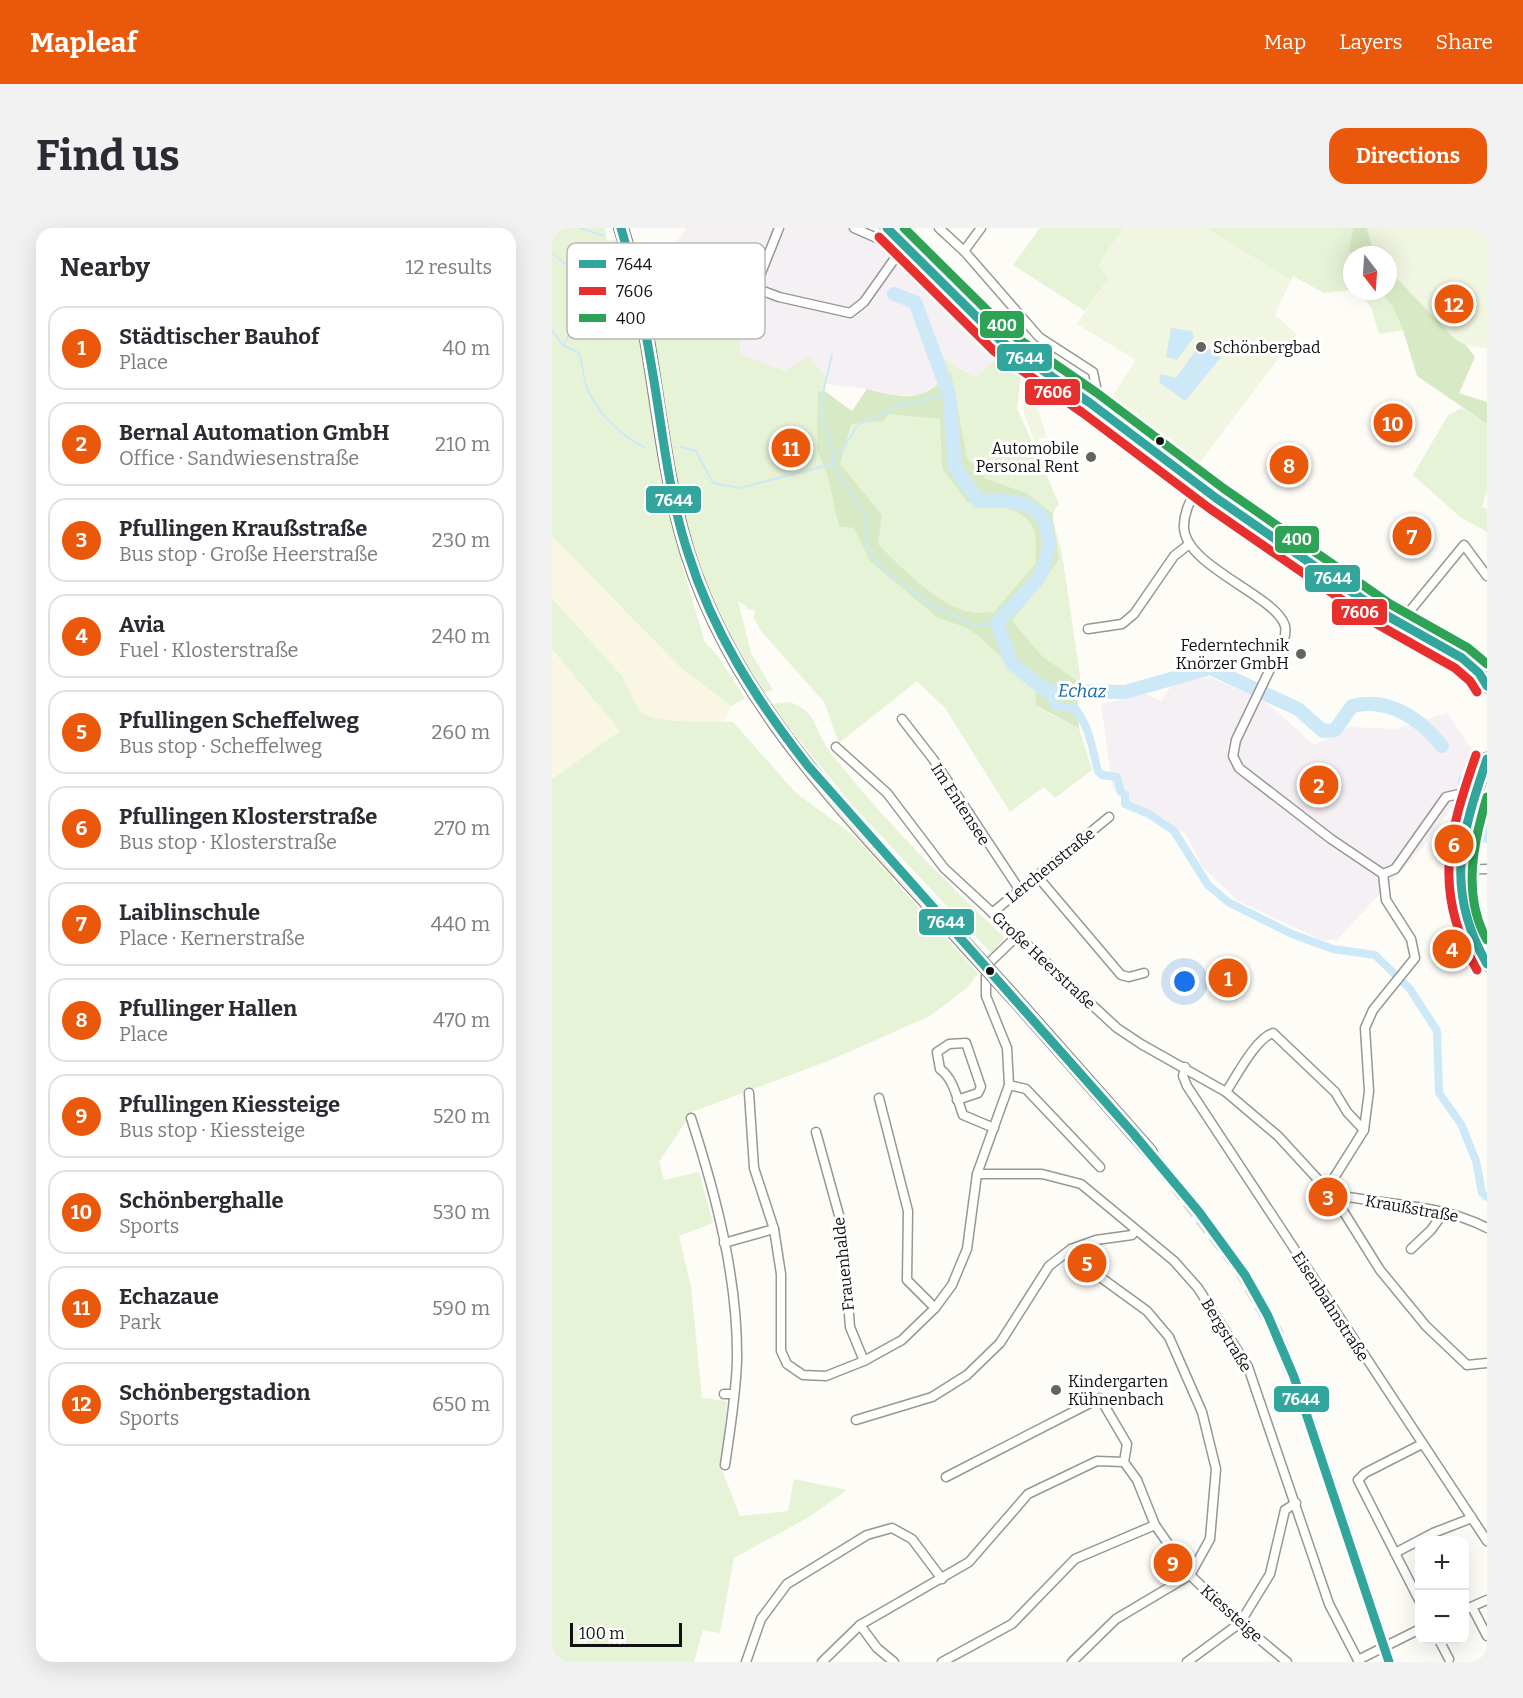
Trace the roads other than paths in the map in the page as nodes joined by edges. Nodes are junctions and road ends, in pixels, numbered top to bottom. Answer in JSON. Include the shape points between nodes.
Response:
{"nodes":[{"id":1,"x":621,"y":228,"type":"edge"},
{"id":2,"x":854,"y":228,"type":"edge"},
{"id":3,"x":887,"y":228,"type":"edge"},
{"id":4,"x":939,"y":228,"type":"edge"},
{"id":5,"x":981,"y":228,"type":"edge"},
{"id":6,"x":778,"y":232,"type":"edge"},
{"id":7,"x":625,"y":243,"type":"edge"},
{"id":8,"x":904,"y":247,"type":"junction"},
{"id":9,"x":964,"y":251,"type":"junction"},
{"id":10,"x":765,"y":262,"type":"edge"},
{"id":11,"x":765,"y":292,"type":"edge"},
{"id":12,"x":647,"y":339,"type":"edge"},
{"id":13,"x":1090,"y":403,"type":"junction"},
{"id":14,"x":1199,"y":484,"type":"junction"},
{"id":15,"x":1188,"y":545,"type":"junction"},
{"id":16,"x":1487,"y":576,"type":"edge"},
{"id":17,"x":1400,"y":623,"type":"junction"},
{"id":18,"x":1088,"y":629,"type":"dead end"},
{"id":19,"x":1487,"y":686,"type":"edge"},
{"id":20,"x":902,"y":719,"type":"dead end"},
{"id":21,"x":836,"y":747,"type":"dead end"},
{"id":22,"x":1487,"y":759,"type":"edge"},
{"id":23,"x":1470,"y":806,"type":"junction"},
{"id":24,"x":1108,"y":818,"type":"dead end"},
{"id":25,"x":1487,"y":869,"type":"edge"},
{"id":26,"x":1459,"y":870,"type":"junction"},
{"id":27,"x":1383,"y":874,"type":"junction"},
{"id":28,"x":1038,"y":877,"type":"junction"},
{"id":29,"x":1019,"y":889,"type":"junction"},
{"id":30,"x":992,"y":913,"type":"junction"},
{"id":31,"x":1016,"y":937,"type":"junction"},
{"id":32,"x":1487,"y":964,"type":"edge"},
{"id":33,"x":1144,"y":973,"type":"dead end"},
{"id":34,"x":1185,"y":1067,"type":"junction"},
{"id":35,"x":1009,"y":1085,"type":"junction"},
{"id":36,"x":1226,"y":1092,"type":"junction"},
{"id":37,"x":750,"y":1093,"type":"dead end"},
{"id":38,"x":879,"y":1098,"type":"dead end"},
{"id":39,"x":957,"y":1100,"type":"junction"},
{"id":40,"x":691,"y":1118,"type":"dead end"},
{"id":41,"x":994,"y":1128,"type":"junction"},
{"id":42,"x":1364,"y":1130,"type":"junction"},
{"id":43,"x":816,"y":1132,"type":"dead end"},
{"id":44,"x":1150,"y":1152,"type":"tunnel mouth"},
{"id":45,"x":1100,"y":1167,"type":"dead end"},
{"id":46,"x":977,"y":1173,"type":"junction"},
{"id":47,"x":1327,"y":1189,"type":"junction"},
{"id":48,"x":1335,"y":1198,"type":"junction"},
{"id":49,"x":1444,"y":1212,"type":"junction"},
{"id":50,"x":1487,"y":1228,"type":"edge"},
{"id":51,"x":774,"y":1229,"type":"junction"},
{"id":52,"x":1135,"y":1232,"type":"junction"},
{"id":53,"x":724,"y":1243,"type":"junction"},
{"id":54,"x":1071,"y":1249,"type":"junction"},
{"id":55,"x":1411,"y":1249,"type":"dead end"},
{"id":56,"x":935,"y":1308,"type":"junction"},
{"id":57,"x":864,"y":1361,"type":"junction"},
{"id":58,"x":1487,"y":1363,"type":"edge"},
{"id":59,"x":724,"y":1394,"type":"dead end"},
{"id":60,"x":735,"y":1394,"type":"junction"},
{"id":61,"x":856,"y":1420,"type":"dead end"},
{"id":62,"x":1422,"y":1444,"type":"junction"},
{"id":63,"x":1124,"y":1462,"type":"junction"},
{"id":64,"x":725,"y":1465,"type":"dead end"},
{"id":65,"x":946,"y":1477,"type":"dead end"},
{"id":66,"x":1296,"y":1503,"type":"junction"},
{"id":67,"x":1472,"y":1518,"type":"junction"},
{"id":68,"x":1155,"y":1525,"type":"junction"},
{"id":69,"x":1487,"y":1541,"type":"edge"},
{"id":70,"x":1395,"y":1553,"type":"junction"},
{"id":71,"x":1190,"y":1575,"type":"junction"},
{"id":72,"x":942,"y":1579,"type":"junction"},
{"id":73,"x":1415,"y":1594,"type":"edge"},
{"id":74,"x":1487,"y":1600,"type":"edge"},
{"id":75,"x":1469,"y":1609,"type":"edge"},
{"id":76,"x":1469,"y":1610,"type":"edge"},
{"id":77,"x":1240,"y":1623,"type":"junction"},
{"id":78,"x":860,"y":1625,"type":"junction"},
{"id":79,"x":1415,"y":1631,"type":"edge"},
{"id":80,"x":1487,"y":1636,"type":"edge"},
{"id":81,"x":1441,"y":1644,"type":"edge"},
{"id":82,"x":1449,"y":1659,"type":"dead end"},
{"id":83,"x":1358,"y":1661,"type":"edge"},
{"id":84,"x":746,"y":1662,"type":"edge"},
{"id":85,"x":822,"y":1662,"type":"edge"},
{"id":86,"x":894,"y":1662,"type":"edge"},
{"id":87,"x":942,"y":1662,"type":"edge"},
{"id":88,"x":1072,"y":1662,"type":"edge"},
{"id":89,"x":1187,"y":1662,"type":"edge"},
{"id":90,"x":1287,"y":1662,"type":"edge"}],
"edges":[{"from":1,"to":7,"type":"main road","bridge":true},
{"from":2,"to":8,"type":"street"},
{"from":3,"to":8,"type":"main road"},
{"from":4,"to":9,"type":"street"},
{"from":5,"to":9,"type":"street"},
{"from":6,"to":10,"type":"street"},
{"from":8,"to":11,"type":"street","via":[[864,303],[850,314]]},
{"from":8,"to":13,"type":"main road","via":[[1002,342]]},
{"from":9,"to":13,"type":"street","via":[[1039,337],[1093,372],[1096,392]]},
{"from":12,"to":44,"type":"main road","bridge":true,"via":[[678,519],[696,578],[724,643],[771,719],[819,780]]},
{"from":13,"to":14,"type":"main road"},
{"from":14,"to":15,"type":"street","via":[[1185,513]]},
{"from":14,"to":17,"type":"main road"},
{"from":15,"to":18,"type":"street","via":[[1174,556],[1134,614],[1122,624]]},
{"from":15,"to":27,"type":"street","via":[[1274,610],[1285,626],[1284,640],[1236,740],[1233,756],[1239,768]]},
{"from":16,"to":17,"type":"street","via":[[1464,545]]},
{"from":17,"to":19,"type":"main road","via":[[1462,658]]},
{"from":20,"to":29,"type":"street","name":"Im Entensee"},
{"from":21,"to":30,"type":"street","name":"Große Heerstraße","via":[[887,793],[944,868]]},
{"from":22,"to":23,"type":"main road"},
{"from":23,"to":26,"type":"main road"},
{"from":23,"to":27,"type":"street","via":[[1459,794],[1446,797],[1395,869]]},
{"from":24,"to":28,"type":"street","name":"Lerchenstraße"},
{"from":25,"to":26,"type":"street"},
{"from":26,"to":32,"type":"main road","via":[[1465,924]]},
{"from":27,"to":42,"type":"street","via":[[1386,900],[1411,939],[1415,958],[1373,1010],[1365,1028],[1369,1091]]},
{"from":28,"to":29,"type":"street","name":"Lerchenstraße"},
{"from":28,"to":33,"type":"street","via":[[1120,975]]},
{"from":29,"to":30,"type":"street","name":"Lerchenstraße"},
{"from":30,"to":31,"type":"street","name":"Große Heerstraße"},
{"from":31,"to":34,"type":"street","name":"Große Heerstraße","via":[[1122,1032]]},
{"from":31,"to":35,"type":"street","via":[[990,963],[985,985],[1007,1048]]},
{"from":34,"to":36,"type":"street","name":"Große Heerstraße"},
{"from":34,"to":62,"type":"street","name":"Eisenbahnstraße","via":[[1186,1086]]},
{"from":35,"to":41,"type":"street"},
{"from":35,"to":45,"type":"street","via":[[1026,1089]]},
{"from":36,"to":42,"type":"street","via":[[1257,1047],[1273,1033],[1335,1092]]},
{"from":36,"to":47,"type":"street","name":"Große Heerstraße","via":[[1278,1136]]},
{"from":37,"to":51,"type":"street","via":[[754,1168]]},
{"from":38,"to":56,"type":"street","via":[[908,1211],[907,1280]]},
{"from":39,"to":39,"type":"street","via":[[949,1075],[940,1070],[937,1052],[949,1044],[966,1042],[981,1087],[978,1093]]},
{"from":39,"to":41,"type":"street","via":[[963,1115]]},
{"from":40,"to":53,"type":"street"},
{"from":41,"to":46,"type":"street"},
{"from":42,"to":47,"type":"street"},
{"from":43,"to":57,"type":"street","name":"Frauenhalde","via":[[842,1226],[850,1327]]},
{"from":46,"to":52,"type":"street","name":"Bergstraße","via":[[1042,1174],[1081,1184]]},
{"from":46,"to":56,"type":"street","via":[[967,1249],[952,1285]]},
{"from":47,"to":48,"type":"street","name":"Große Heerstraße"},
{"from":48,"to":49,"type":"street","name":"Kraußstraße"},
{"from":48,"to":58,"type":"street","name":"Große Heerstraße","via":[[1380,1270],[1426,1326],[1467,1365]]},
{"from":49,"to":50,"type":"street","name":"Kraußstraße"},
{"from":49,"to":55,"type":"street"},
{"from":51,"to":53,"type":"street"},
{"from":51,"to":57,"type":"street","via":[[781,1274],[781,1351],[788,1364],[803,1375],[826,1376]]},
{"from":52,"to":54,"type":"street"},
{"from":52,"to":66,"type":"street","name":"Bergstraße","via":[[1174,1262],[1197,1287],[1248,1367]]},
{"from":53,"to":60,"type":"street","via":[[736,1326]]},
{"from":54,"to":61,"type":"street","via":[[1049,1266],[1000,1343],[967,1375],[932,1397]]},
{"from":54,"to":71,"type":"street","via":[[1085,1266],[1147,1311],[1169,1337],[1202,1412],[1216,1469],[1210,1539]]},
{"from":56,"to":57,"type":"street","via":[[902,1340]]},
{"from":59,"to":60,"type":"street"},
{"from":60,"to":64,"type":"street"},
{"from":62,"to":67,"type":"street","name":"Eisenbahnstraße"},
{"from":62,"to":70,"type":"street","via":[[1361,1475],[1358,1482]]},
{"from":63,"to":65,"type":"street","name":"Kiessteige","via":[[1127,1444],[1100,1398]]},
{"from":63,"to":68,"type":"street","name":"Kiessteige","via":[[1137,1480]]},
{"from":63,"to":72,"type":"street","via":[[1097,1461],[1028,1494],[969,1562]]},
{"from":66,"to":77,"type":"street","via":[[1285,1510],[1270,1574]]},
{"from":66,"to":83,"type":"street","name":"Bergstraße","via":[[1329,1604]]},
{"from":67,"to":69,"type":"street","name":"Eisenbahnstraße"},
{"from":67,"to":70,"type":"street"},
{"from":68,"to":71,"type":"street","name":"Kiessteige"},
{"from":68,"to":87,"type":"street","via":[[1075,1559],[1012,1624]]},
{"from":70,"to":73,"type":"street"},
{"from":71,"to":77,"type":"street","name":"Kiessteige"},
{"from":71,"to":88,"type":"street","via":[[1116,1619]]},
{"from":72,"to":78,"type":"street"},
{"from":72,"to":84,"type":"street","via":[[912,1539],[892,1528],[867,1535],[787,1584],[761,1619]]},
{"from":74,"to":75,"type":"street"},
{"from":76,"to":80,"type":"street"},
{"from":77,"to":89,"type":"street"},
{"from":77,"to":90,"type":"street","name":"Kiessteige"},
{"from":78,"to":85,"type":"street"},
{"from":78,"to":86,"type":"street","via":[[877,1648]]},
{"from":79,"to":83,"type":"street"},
{"from":81,"to":82,"type":"street"}]}
